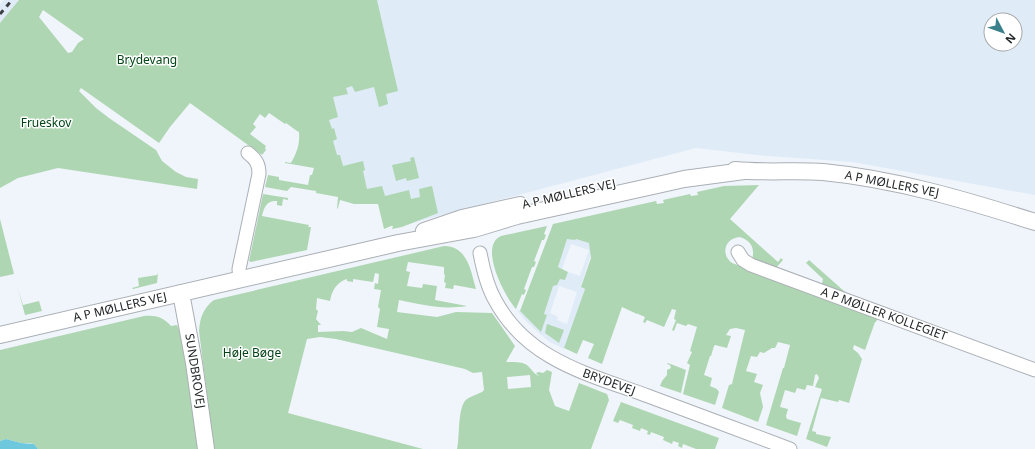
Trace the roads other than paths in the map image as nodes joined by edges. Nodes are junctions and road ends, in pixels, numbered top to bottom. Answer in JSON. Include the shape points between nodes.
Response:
{"nodes":[{"id":1,"x":248,"y":153,"type":"dead end"},
{"id":2,"x":1035,"y":222,"type":"edge"},
{"id":3,"x":738,"y":252,"type":"dead end"},
{"id":4,"x":480,"y":254,"type":"dead end"},
{"id":5,"x":240,"y":280,"type":"junction"},
{"id":6,"x":181,"y":293,"type":"junction"},
{"id":7,"x":0,"y":336,"type":"edge"},
{"id":8,"x":1035,"y":370,"type":"edge"},
{"id":9,"x":206,"y":449,"type":"edge"},
{"id":10,"x":790,"y":449,"type":"edge"}],
"edges":[{"from":1,"to":5,"type":"street","via":[[255,158],[259,174],[239,269]]},
{"from":2,"to":5,"type":"street","name":"A P MØLLERS VEJ","via":[[949,196],[876,179],[823,172],[700,168],[664,173],[462,218],[398,243]]},
{"from":3,"to":8,"type":"street","name":"A P MØLLER KOLLEGIET","via":[[743,260],[751,265]]},
{"from":4,"to":10,"type":"street","name":"BRYDEVEJ","via":[[494,300],[521,335],[552,359]]},
{"from":5,"to":6,"type":"street","name":"A P MØLLERS VEJ"},
{"from":6,"to":7,"type":"street","name":"A P MØLLERS VEJ"},
{"from":6,"to":9,"type":"street","name":"SUNDBROVEJ"}]}
